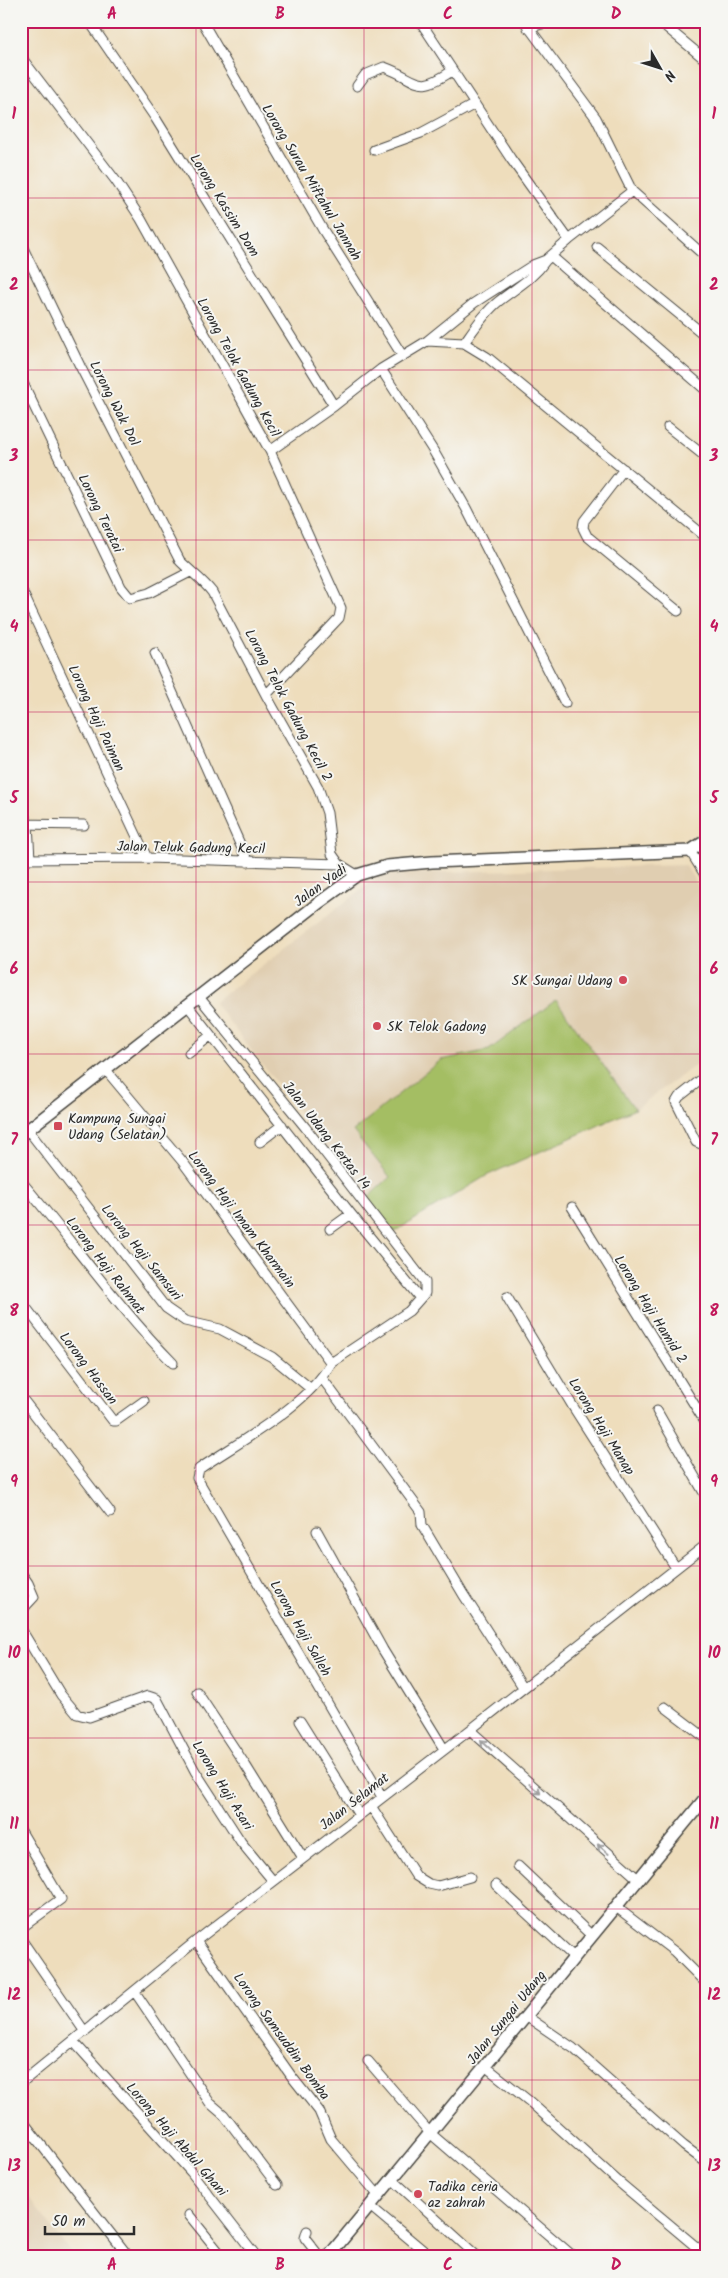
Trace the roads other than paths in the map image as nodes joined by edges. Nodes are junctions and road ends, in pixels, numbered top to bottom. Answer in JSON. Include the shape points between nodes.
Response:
{"nodes":[{"id":1,"x":89,"y":21,"type":"edge"},
{"id":2,"x":202,"y":21,"type":"edge"},
{"id":3,"x":420,"y":21,"type":"edge"},
{"id":4,"x":552,"y":21,"type":"edge"},
{"id":5,"x":659,"y":21,"type":"edge"},
{"id":6,"x":526,"y":24,"type":"edge"},
{"id":7,"x":21,"y":57,"type":"edge"},
{"id":8,"x":707,"y":61,"type":"edge"},
{"id":9,"x":452,"y":70,"type":"junction"},
{"id":10,"x":357,"y":86,"type":"dead end"},
{"id":11,"x":475,"y":104,"type":"junction"},
{"id":12,"x":374,"y":150,"type":"dead end"},
{"id":13,"x":632,"y":191,"type":"junction"},
{"id":14,"x":569,"y":240,"type":"junction"},
{"id":15,"x":21,"y":244,"type":"edge"},
{"id":16,"x":597,"y":247,"type":"dead end"},
{"id":17,"x":549,"y":258,"type":"junction"},
{"id":18,"x":707,"y":258,"type":"edge"},
{"id":19,"x":707,"y":336,"type":"edge"},
{"id":20,"x":427,"y":341,"type":"junction"},
{"id":21,"x":464,"y":343,"type":"junction"},
{"id":22,"x":402,"y":355,"type":"junction"},
{"id":23,"x":381,"y":369,"type":"junction"},
{"id":24,"x":21,"y":379,"type":"edge"},
{"id":25,"x":707,"y":390,"type":"edge"},
{"id":26,"x":334,"y":406,"type":"junction"},
{"id":27,"x":668,"y":427,"type":"dead end"},
{"id":28,"x":270,"y":451,"type":"junction"},
{"id":29,"x":707,"y":458,"type":"edge"},
{"id":30,"x":624,"y":469,"type":"junction"},
{"id":31,"x":707,"y":538,"type":"edge"},
{"id":32,"x":190,"y":572,"type":"junction"},
{"id":33,"x":21,"y":589,"type":"edge"},
{"id":34,"x":678,"y":611,"type":"dead end"},
{"id":35,"x":155,"y":653,"type":"dead end"},
{"id":36,"x":266,"y":695,"type":"junction"},
{"id":37,"x":565,"y":703,"type":"dead end"},
{"id":38,"x":21,"y":809,"type":"edge"},
{"id":39,"x":25,"y":824,"type":"edge"},
{"id":40,"x":84,"y":825,"type":"dead end"},
{"id":41,"x":706,"y":841,"type":"edge"},
{"id":42,"x":690,"y":851,"type":"junction"},
{"id":43,"x":147,"y":858,"type":"junction"},
{"id":44,"x":26,"y":859,"type":"edge"},
{"id":45,"x":248,"y":862,"type":"junction"},
{"id":46,"x":339,"y":864,"type":"junction"},
{"id":47,"x":358,"y":875,"type":"junction"},
{"id":48,"x":707,"y":878,"type":"edge"},
{"id":49,"x":199,"y":997,"type":"junction"},
{"id":50,"x":188,"y":1006,"type":"junction"},
{"id":51,"x":210,"y":1036,"type":"junction"},
{"id":52,"x":189,"y":1053,"type":"dead end"},
{"id":53,"x":106,"y":1070,"type":"junction"},
{"id":54,"x":707,"y":1075,"type":"edge"},
{"id":55,"x":282,"y":1125,"type":"junction"},
{"id":56,"x":25,"y":1133,"type":"edge"},
{"id":57,"x":260,"y":1142,"type":"dead end"},
{"id":58,"x":707,"y":1146,"type":"edge"},
{"id":59,"x":21,"y":1182,"type":"edge"},
{"id":60,"x":572,"y":1207,"type":"dead end"},
{"id":61,"x":351,"y":1214,"type":"junction"},
{"id":62,"x":330,"y":1230,"type":"dead end"},
{"id":63,"x":422,"y":1295,"type":"junction"},
{"id":64,"x":507,"y":1297,"type":"dead end"},
{"id":65,"x":21,"y":1301,"type":"edge"},
{"id":66,"x":173,"y":1363,"type":"dead end"},
{"id":67,"x":331,"y":1363,"type":"junction"},
{"id":68,"x":322,"y":1378,"type":"junction"},
{"id":69,"x":311,"y":1389,"type":"junction"},
{"id":70,"x":21,"y":1397,"type":"edge"},
{"id":71,"x":144,"y":1401,"type":"dead end"},
{"id":72,"x":657,"y":1411,"type":"dead end"},
{"id":73,"x":707,"y":1425,"type":"edge"},
{"id":74,"x":707,"y":1498,"type":"edge"},
{"id":75,"x":110,"y":1512,"type":"dead end"},
{"id":76,"x":317,"y":1531,"type":"dead end"},
{"id":77,"x":707,"y":1544,"type":"edge"},
{"id":78,"x":676,"y":1568,"type":"junction"},
{"id":79,"x":21,"y":1574,"type":"edge"},
{"id":80,"x":21,"y":1611,"type":"edge"},
{"id":81,"x":21,"y":1629,"type":"edge"},
{"id":82,"x":523,"y":1687,"type":"junction"},
{"id":83,"x":197,"y":1692,"type":"dead end"},
{"id":84,"x":665,"y":1707,"type":"dead end"},
{"id":85,"x":300,"y":1721,"type":"dead end"},
{"id":86,"x":470,"y":1730,"type":"junction"},
{"id":87,"x":707,"y":1739,"type":"edge"},
{"id":88,"x":444,"y":1749,"type":"junction"},
{"id":89,"x":707,"y":1796,"type":"edge"},
{"id":90,"x":382,"y":1797,"type":"junction"},
{"id":91,"x":370,"y":1806,"type":"junction"},
{"id":92,"x":359,"y":1814,"type":"junction"},
{"id":93,"x":21,"y":1831,"type":"edge"},
{"id":94,"x":303,"y":1858,"type":"junction"},
{"id":95,"x":518,"y":1866,"type":"dead end"},
{"id":96,"x":470,"y":1877,"type":"dead end"},
{"id":97,"x":638,"y":1879,"type":"junction"},
{"id":98,"x":273,"y":1881,"type":"junction"},
{"id":99,"x":496,"y":1885,"type":"dead end"},
{"id":100,"x":616,"y":1907,"type":"junction"},
{"id":101,"x":21,"y":1928,"type":"edge"},
{"id":102,"x":592,"y":1936,"type":"junction"},
{"id":103,"x":21,"y":1939,"type":"edge"},
{"id":104,"x":196,"y":1941,"type":"junction"},
{"id":105,"x":574,"y":1957,"type":"junction"},
{"id":106,"x":707,"y":1984,"type":"edge"},
{"id":107,"x":135,"y":1992,"type":"junction"},
{"id":108,"x":526,"y":2016,"type":"junction"},
{"id":109,"x":85,"y":2032,"type":"junction"},
{"id":110,"x":73,"y":2041,"type":"junction"},
{"id":111,"x":368,"y":2061,"type":"dead end"},
{"id":112,"x":485,"y":2066,"type":"junction"},
{"id":113,"x":21,"y":2083,"type":"edge"},
{"id":114,"x":21,"y":2119,"type":"edge"},
{"id":115,"x":430,"y":2133,"type":"junction"},
{"id":116,"x":707,"y":2163,"type":"edge"},
{"id":117,"x":392,"y":2179,"type":"junction"},
{"id":118,"x":277,"y":2185,"type":"dead end"},
{"id":119,"x":378,"y":2196,"type":"junction"},
{"id":120,"x":370,"y":2206,"type":"junction"},
{"id":121,"x":189,"y":2215,"type":"dead end"},
{"id":122,"x":307,"y":2231,"type":"dead end"},
{"id":123,"x":328,"y":2256,"type":"edge"},
{"id":124,"x":707,"y":2256,"type":"edge"},
{"id":125,"x":129,"y":2257,"type":"edge"},
{"id":126,"x":223,"y":2257,"type":"edge"},
{"id":127,"x":257,"y":2257,"type":"edge"},
{"id":128,"x":431,"y":2257,"type":"edge"},
{"id":129,"x":478,"y":2257,"type":"edge"},
{"id":130,"x":574,"y":2257,"type":"edge"}],
"edges":[{"from":1,"to":26,"type":"street","name":"Lorong Kassim Dom","via":[[156,119]]},
{"from":2,"to":22,"type":"street","name":"Lorong Surau Miftahul Jannah","via":[[323,230]]},
{"from":3,"to":9,"type":"street"},
{"from":4,"to":6,"type":"street"},
{"from":5,"to":8,"type":"street"},
{"from":6,"to":13,"type":"street","via":[[596,118]]},
{"from":7,"to":28,"type":"street","name":"Lorong Telok Gadung Kecil","via":[[116,181],[141,219]]},
{"from":9,"to":10,"type":"street","via":[[434,83],[421,85],[384,67],[365,75]]},
{"from":9,"to":11,"type":"street"},
{"from":11,"to":12,"type":"street","via":[[421,133]]},
{"from":11,"to":14,"type":"street"},
{"from":13,"to":14,"type":"street"},
{"from":13,"to":18,"type":"street"},
{"from":14,"to":17,"type":"street"},
{"from":15,"to":32,"type":"street","name":"Lorong Wak Dol","via":[[80,366],[176,552]]},
{"from":16,"to":19,"type":"street"},
{"from":17,"to":20,"type":"street","via":[[474,303]]},
{"from":17,"to":21,"type":"street","via":[[525,284],[498,302]]},
{"from":17,"to":25,"type":"street"},
{"from":20,"to":21,"type":"street"},
{"from":20,"to":22,"type":"street"},
{"from":21,"to":30,"type":"street","via":[[523,384]]},
{"from":22,"to":23,"type":"street"},
{"from":23,"to":26,"type":"street"},
{"from":23,"to":37,"type":"street","via":[[466,508]]},
{"from":24,"to":32,"type":"street","name":"Lorong Teratai","via":[[121,587],[130,598],[149,593]]},
{"from":26,"to":28,"type":"street"},
{"from":27,"to":29,"type":"street"},
{"from":28,"to":36,"type":"street","name":"Lorong Telok Gadung Kecil","via":[[341,608],[339,618]]},
{"from":30,"to":31,"type":"street"},
{"from":30,"to":34,"type":"street","via":[[584,521],[583,528],[587,536]]},
{"from":32,"to":36,"type":"street","name":"Lorong Telok Gadung Kecil 2","via":[[204,581],[212,592]]},
{"from":33,"to":43,"type":"street","name":"Lorong Haji Paiman"},
{"from":35,"to":45,"type":"street"},
{"from":36,"to":46,"type":"street","name":"Lorong Telok Gadung Kecil 2","via":[[318,787],[327,813],[332,854]]},
{"from":38,"to":39,"type":"street"},
{"from":39,"to":40,"type":"street"},
{"from":39,"to":44,"type":"street"},
{"from":41,"to":42,"type":"street","name":"Jalan Yadi"},
{"from":42,"to":47,"type":"street","name":"Jalan Yadi","via":[[432,862],[387,866]]},
{"from":42,"to":48,"type":"street"},
{"from":43,"to":44,"type":"street","name":"Jalan Teluk Gadung Kecil"},
{"from":43,"to":45,"type":"street","name":"Jalan Teluk Gadung Kecil"},
{"from":45,"to":46,"type":"street","name":"Jalan Teluk Gadung Kecil"},
{"from":46,"to":47,"type":"street","name":"Jalan Teluk Gadung Kecil"},
{"from":47,"to":49,"type":"street","name":"Jalan Yadi"},
{"from":49,"to":50,"type":"street","name":"Jalan Yadi"},
{"from":49,"to":63,"type":"street","name":"Jalan Udang Kertas 14","via":[[306,1127],[425,1282]]},
{"from":50,"to":51,"type":"street"},
{"from":50,"to":53,"type":"street","name":"Jalan Yadi"},
{"from":51,"to":52,"type":"street"},
{"from":51,"to":55,"type":"street"},
{"from":53,"to":56,"type":"street","name":"Jalan Yadi"},
{"from":53,"to":67,"type":"street","name":"Lorong Haji Imam Kharmain","via":[[188,1168]]},
{"from":54,"to":58,"type":"street","via":[[679,1096],[676,1106],[696,1142]]},
{"from":55,"to":57,"type":"street"},
{"from":55,"to":61,"type":"street"},
{"from":56,"to":69,"type":"street","name":"Lorong Haji Samsuri","via":[[166,1308],[185,1322],[220,1329],[272,1357]]},
{"from":59,"to":66,"type":"street","name":"Lorong Haji Rahmat","via":[[137,1326]]},
{"from":60,"to":73,"type":"street","name":"Lorong Haji Hamid 2"},
{"from":61,"to":62,"type":"street"},
{"from":61,"to":63,"type":"street"},
{"from":63,"to":67,"type":"street","via":[[408,1311]]},
{"from":64,"to":78,"type":"street","name":"Lorong Haji Manap"},
{"from":65,"to":71,"type":"street","name":"Lorong Hassan","via":[[112,1421]]},
{"from":67,"to":68,"type":"street"},
{"from":68,"to":69,"type":"street"},
{"from":68,"to":82,"type":"street","via":[[420,1512],[422,1525]]},
{"from":69,"to":90,"type":"street","name":"Lorong Haji Salleh","via":[[275,1418],[199,1469],[197,1478]]},
{"from":70,"to":75,"type":"street"},
{"from":72,"to":74,"type":"street"},
{"from":76,"to":88,"type":"street","via":[[382,1650]]},
{"from":77,"to":78,"type":"street","name":"Jalan Selamat"},
{"from":78,"to":82,"type":"street","name":"Jalan Selamat"},
{"from":79,"to":80,"type":"street","via":[[34,1597]]},
{"from":81,"to":98,"type":"street","name":"Lorong Haji Asari","via":[[61,1695],[77,1714],[89,1717],[148,1696],[157,1699],[195,1771],[242,1842]]},
{"from":82,"to":86,"type":"street","name":"Jalan Selamat"},
{"from":83,"to":94,"type":"street"},
{"from":84,"to":87,"type":"street"},
{"from":85,"to":92,"type":"street"},
{"from":86,"to":88,"type":"street","name":"Jalan Selamat"},
{"from":97,"to":86,"type":"street","one_way":true},
{"from":88,"to":90,"type":"street","name":"Jalan Selamat"},
{"from":89,"to":97,"type":"street","name":"Jalan Sungai Udang"},
{"from":90,"to":91,"type":"street","name":"Jalan Selamat"},
{"from":91,"to":92,"type":"street","name":"Jalan Selamat"},
{"from":91,"to":96,"type":"street","via":[[416,1876],[438,1886]]},
{"from":92,"to":94,"type":"street","name":"Jalan Selamat"},
{"from":93,"to":101,"type":"street","via":[[61,1899]]},
{"from":94,"to":98,"type":"street","name":"Jalan Selamat"},
{"from":95,"to":102,"type":"street"},
{"from":97,"to":100,"type":"street","name":"Jalan Sungai Udang"},
{"from":98,"to":104,"type":"street","name":"Jalan Selamat"},
{"from":99,"to":105,"type":"street"},
{"from":100,"to":102,"type":"street","name":"Jalan Sungai Udang"},
{"from":100,"to":106,"type":"street","via":[[674,1952]]},
{"from":102,"to":105,"type":"street","name":"Jalan Sungai Udang"},
{"from":103,"to":109,"type":"street"},
{"from":104,"to":107,"type":"street","name":"Jalan Selamat"},
{"from":104,"to":119,"type":"street","name":"Lorong Samsuddin Bomba","via":[[319,2110],[330,2139]]},
{"from":105,"to":108,"type":"street","name":"Jalan Sungai Udang"},
{"from":107,"to":109,"type":"street","name":"Jalan Selamat"},
{"from":107,"to":118,"type":"street","via":[[210,2103],[224,2115]]},
{"from":108,"to":112,"type":"street","name":"Jalan Sungai Udang"},
{"from":108,"to":116,"type":"street","via":[[573,2048]]},
{"from":109,"to":110,"type":"street","name":"Jalan Selamat"},
{"from":110,"to":113,"type":"street","name":"Jalan Selamat"},
{"from":110,"to":127,"type":"street","name":"Lorong Haji Abdul Ghani","via":[[191,2172]]},
{"from":111,"to":115,"type":"street"},
{"from":112,"to":115,"type":"street","name":"Jalan Sungai Udang"},
{"from":112,"to":124,"type":"street","via":[[529,2100]]},
{"from":114,"to":125,"type":"street"},
{"from":115,"to":117,"type":"street","name":"Jalan Sungai Udang"},
{"from":115,"to":130,"type":"street"},
{"from":117,"to":119,"type":"street","name":"Jalan Sungai Udang"},
{"from":117,"to":129,"type":"street"},
{"from":119,"to":120,"type":"street","name":"Jalan Sungai Udang"},
{"from":120,"to":123,"type":"street","name":"Jalan Sungai Udang"},
{"from":120,"to":128,"type":"street"},
{"from":121,"to":126,"type":"street"},
{"from":122,"to":123,"type":"street","via":[[305,2238]]}]}
